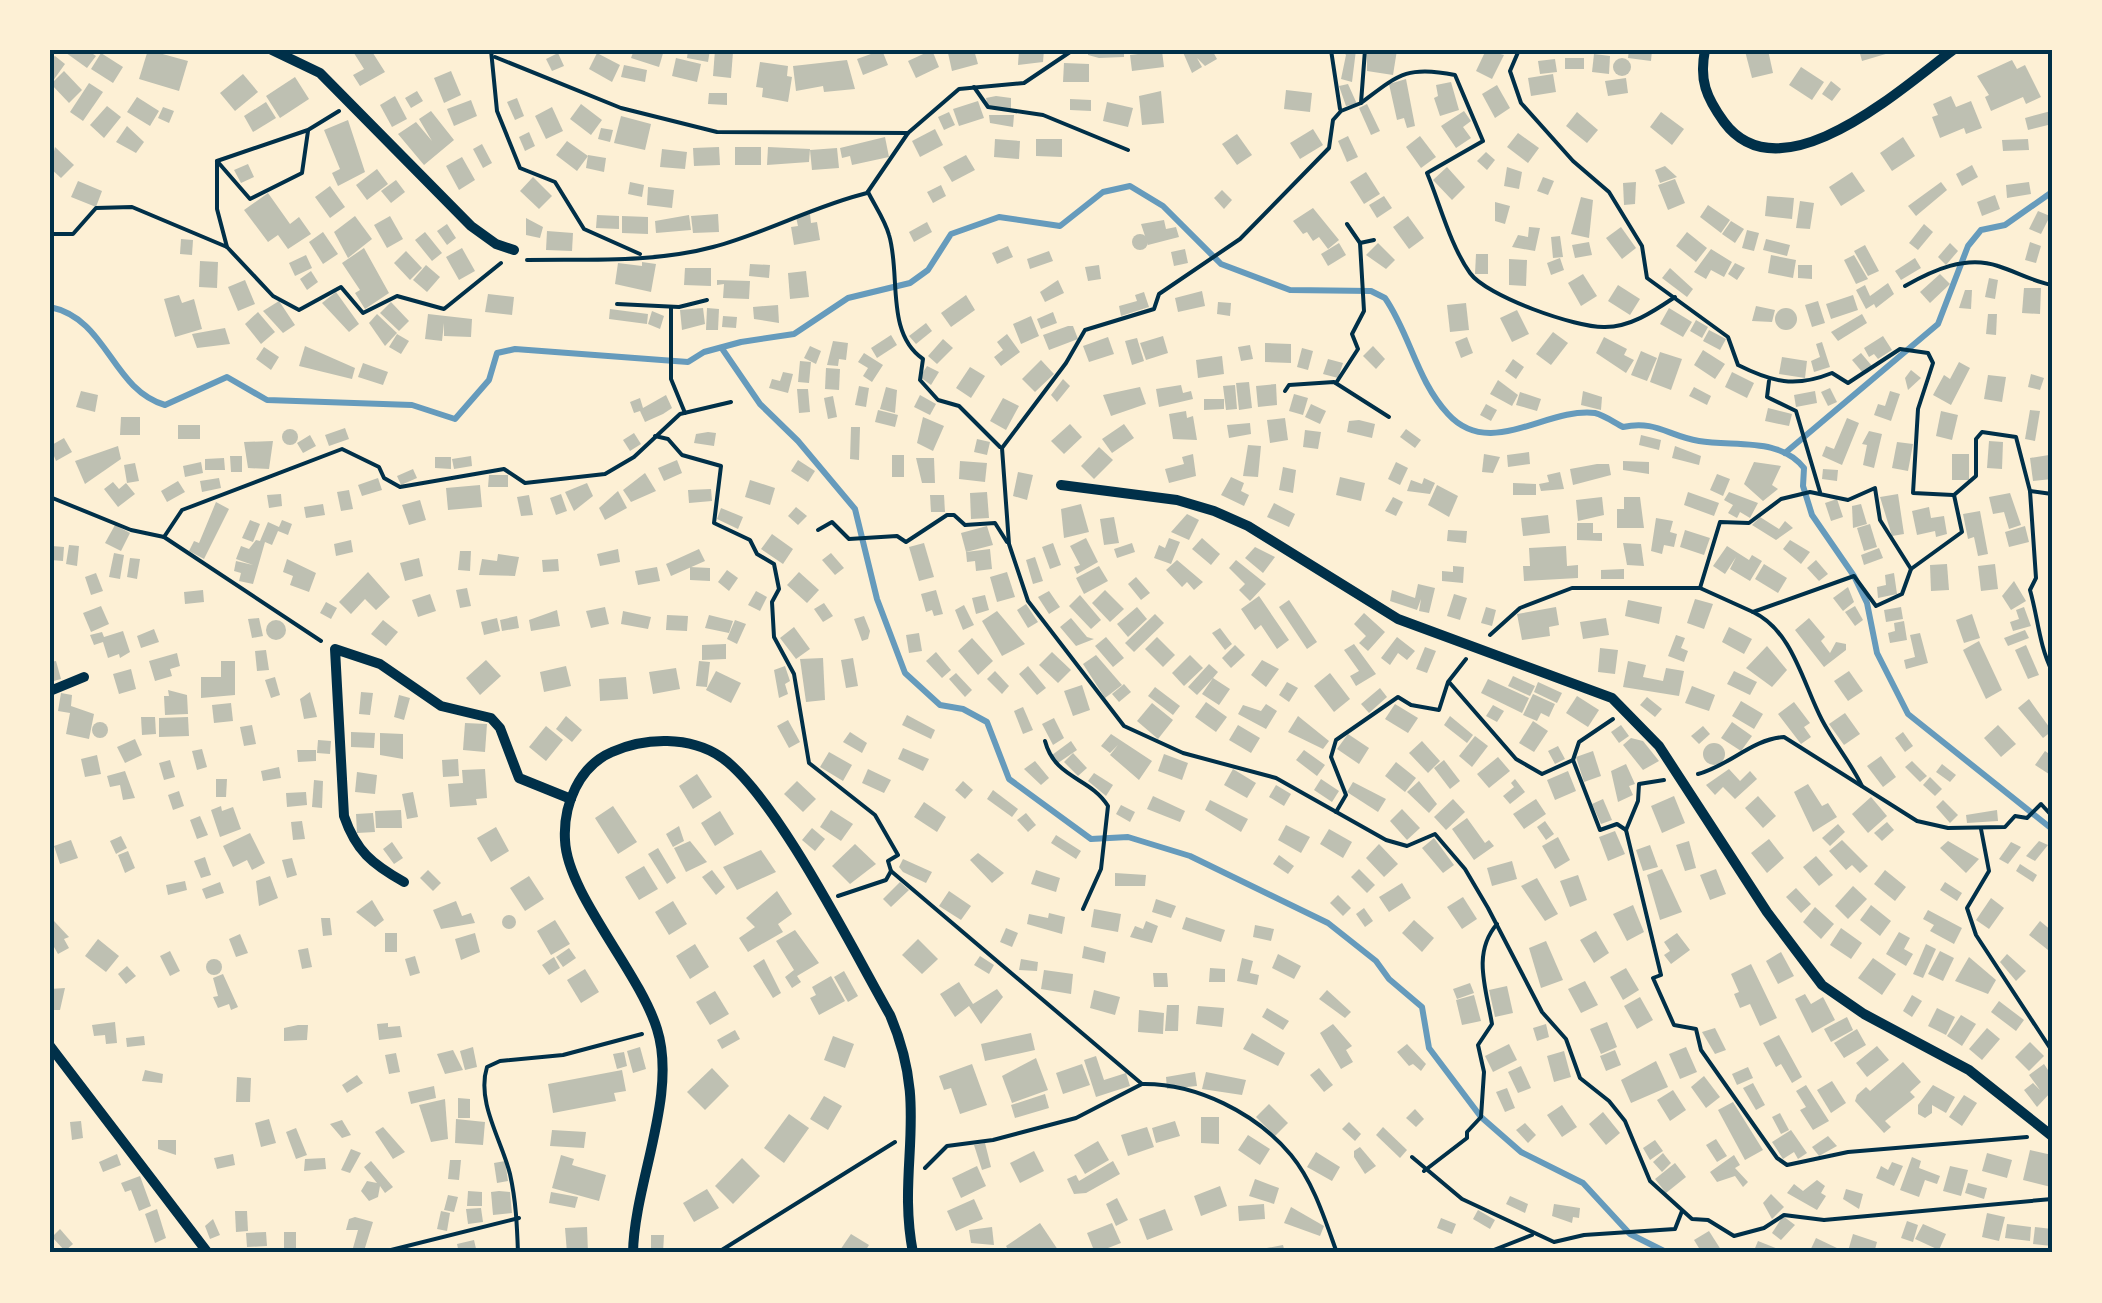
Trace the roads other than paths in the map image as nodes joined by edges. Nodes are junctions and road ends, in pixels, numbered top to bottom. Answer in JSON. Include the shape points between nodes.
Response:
{"nodes":[{"id":1,"x":272,"y":50,"type":"edge"},
{"id":2,"x":1704,"y":50,"type":"edge"},
{"id":3,"x":1953,"y":50,"type":"edge"},
{"id":4,"x":514,"y":250,"type":"road end"},
{"id":5,"x":1060,"y":484,"type":"dead end"},
{"id":6,"x":84,"y":678,"type":"dead end"},
{"id":7,"x":50,"y":691,"type":"edge"},
{"id":8,"x":571,"y":798,"type":"junction"},
{"id":9,"x":404,"y":882,"type":"dead end"},
{"id":10,"x":50,"y":1046,"type":"edge"},
{"id":11,"x":2052,"y":1136,"type":"edge"},
{"id":12,"x":208,"y":1253,"type":"edge"},
{"id":13,"x":632,"y":1253,"type":"edge"},
{"id":14,"x":913,"y":1253,"type":"edge"}],
"edges":[{"from":1,"to":4,"type":"street","via":[[320,72],[471,226]]},
{"from":2,"to":3,"type":"street","via":[[1706,95],[1730,130],[1763,146],[1789,148],[1828,138]]},
{"from":5,"to":11,"type":"street","via":[[1214,511],[1398,619],[1586,686],[1628,710],[1660,746],[1822,984],[1969,1070]]},
{"from":6,"to":7,"type":"street"},
{"from":8,"to":9,"type":"street","via":[[519,778],[491,718],[441,706],[380,664],[335,649],[344,816],[369,862]]},
{"from":8,"to":13,"type":"street","via":[[568,861],[658,1030],[661,1080]]},
{"from":8,"to":14,"type":"street","via":[[592,765],[622,747],[669,741],[718,754],[754,790],[825,901],[905,1050],[914,1130],[908,1217]]},
{"from":10,"to":12,"type":"street"}]}
